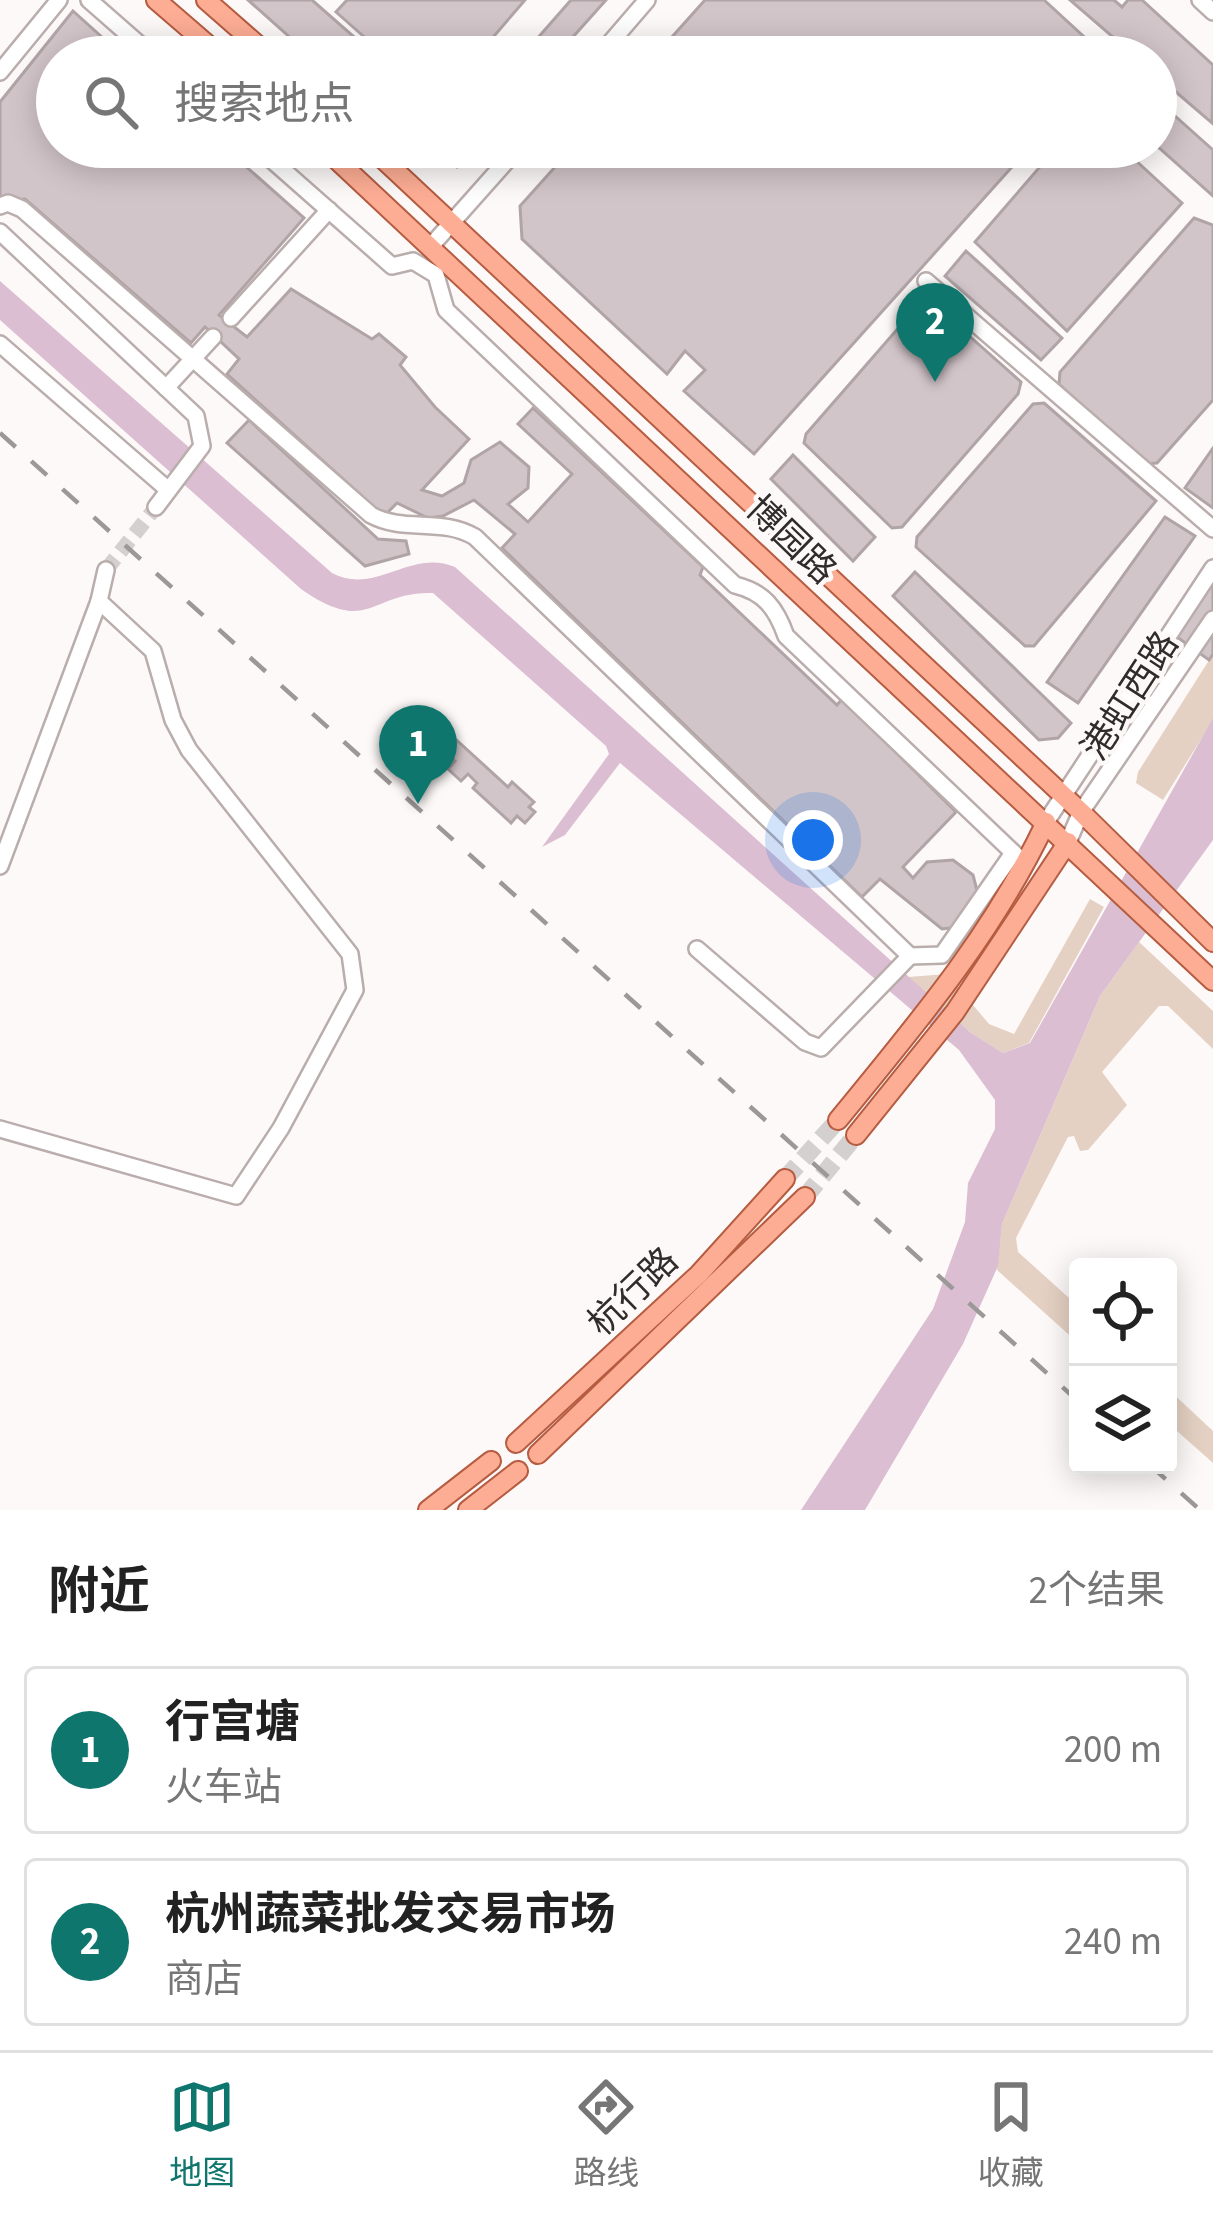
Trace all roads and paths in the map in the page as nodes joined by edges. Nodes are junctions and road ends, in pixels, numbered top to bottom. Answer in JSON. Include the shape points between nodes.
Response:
{"nodes":[{"id":1,"x":59,"y":0,"type":"edge"},
{"id":2,"x":89,"y":0,"type":"edge"},
{"id":3,"x":156,"y":0,"type":"edge"},
{"id":4,"x":206,"y":0,"type":"edge"},
{"id":5,"x":1200,"y":0,"type":"edge"},
{"id":6,"x":638,"y":3,"type":"edge"},
{"id":7,"x":1213,"y":12,"type":"edge"},
{"id":8,"x":130,"y":36,"type":"edge"},
{"id":9,"x":198,"y":36,"type":"edge"},
{"id":10,"x":247,"y":36,"type":"edge"},
{"id":11,"x":614,"y":36,"type":"edge"},
{"id":12,"x":0,"y":72,"type":"edge"},
{"id":13,"x":281,"y":168,"type":"edge"},
{"id":14,"x":344,"y":168,"type":"edge"},
{"id":15,"x":393,"y":168,"type":"edge"},
{"id":16,"x":501,"y":168,"type":"edge"},
{"id":17,"x":0,"y":206,"type":"edge"},
{"id":18,"x":329,"y":210,"type":"junction"},
{"id":19,"x":453,"y":223,"type":"junction"},
{"id":20,"x":0,"y":232,"type":"edge"},
{"id":21,"x":437,"y":260,"type":"junction"},
{"id":22,"x":926,"y":281,"type":"dead end"},
{"id":23,"x":231,"y":318,"type":"dead end"},
{"id":24,"x":213,"y":337,"type":"dead end"},
{"id":25,"x":0,"y":344,"type":"edge"},
{"id":26,"x":193,"y":359,"type":"junction"},
{"id":27,"x":166,"y":388,"type":"junction"},
{"id":28,"x":169,"y":484,"type":"junction"},
{"id":29,"x":156,"y":507,"type":"tunnel mouth"},
{"id":30,"x":1213,"y":529,"type":"edge"},
{"id":31,"x":1213,"y":568,"type":"edge"},
{"id":32,"x":106,"y":570,"type":"tunnel mouth"},
{"id":33,"x":788,"y":580,"type":"junction"},
{"id":34,"x":100,"y":602,"type":"junction"},
{"id":35,"x":769,"y":603,"type":"junction"},
{"id":36,"x":1213,"y":619,"type":"edge"},
{"id":37,"x":1063,"y":795,"type":"junction"},
{"id":38,"x":1082,"y":812,"type":"junction"},
{"id":39,"x":1046,"y":822,"type":"junction"},
{"id":40,"x":1068,"y":842,"type":"junction"},
{"id":41,"x":1020,"y":859,"type":"junction"},
{"id":42,"x":0,"y":866,"type":"edge"},
{"id":43,"x":1213,"y":942,"type":"edge"},
{"id":44,"x":697,"y":949,"type":"dead end"},
{"id":45,"x":906,"y":961,"type":"junction"},
{"id":46,"x":1213,"y":981,"type":"edge"},
{"id":47,"x":838,"y":1120,"type":"tunnel mouth"},
{"id":48,"x":0,"y":1130,"type":"edge"},
{"id":49,"x":856,"y":1135,"type":"tunnel mouth"},
{"id":50,"x":785,"y":1179,"type":"tunnel mouth"},
{"id":51,"x":805,"y":1197,"type":"tunnel mouth"},
{"id":52,"x":516,"y":1443,"type":"dead end"},
{"id":53,"x":538,"y":1454,"type":"dead end"},
{"id":54,"x":491,"y":1461,"type":"dead end"},
{"id":55,"x":518,"y":1471,"type":"dead end"},
{"id":56,"x":428,"y":1510,"type":"edge"},
{"id":57,"x":468,"y":1510,"type":"edge"}],
"edges":[{"from":1,"to":12,"type":"street"},
{"from":2,"to":8,"type":"street"},
{"from":3,"to":9,"type":"main road"},
{"from":4,"to":10,"type":"main road"},
{"from":5,"to":7,"type":"street"},
{"from":6,"to":11,"type":"street"},
{"from":13,"to":18,"type":"street"},
{"from":14,"to":21,"type":"main road","name":"博园路"},
{"from":15,"to":19,"type":"main road","name":"博园路"},
{"from":16,"to":19,"type":"street"},
{"from":17,"to":26,"type":"street","via":[[22,209]]},
{"from":18,"to":21,"type":"street","via":[[392,266]]},
{"from":18,"to":23,"type":"street"},
{"from":19,"to":21,"type":"street"},
{"from":19,"to":37,"type":"main road","name":"博园路"},
{"from":20,"to":27,"type":"street"},
{"from":21,"to":33,"type":"main road","name":"博园路"},
{"from":21,"to":35,"type":"street","via":[[446,310],[735,585]]},
{"from":22,"to":30,"type":"street"},
{"from":24,"to":26,"type":"street"},
{"from":25,"to":28,"type":"street"},
{"from":26,"to":27,"type":"street"},
{"from":26,"to":45,"type":"street","via":[[371,515],[386,523],[454,525],[475,537]]},
{"from":27,"to":28,"type":"street","via":[[196,416],[202,446]]},
{"from":28,"to":29,"type":"street"},
{"from":31,"to":37,"type":"street","name":"港虹西路"},
{"from":32,"to":34,"type":"street"},
{"from":33,"to":35,"type":"street"},
{"from":33,"to":39,"type":"main road","name":"博园路"},
{"from":34,"to":42,"type":"street"},
{"from":34,"to":48,"type":"street","via":[[145,638],[190,750],[350,954],[355,990],[236,1196]]},
{"from":35,"to":41,"type":"street","via":[[786,636]]},
{"from":36,"to":38,"type":"street","name":"港虹西路"},
{"from":37,"to":38,"type":"main road","name":"博园路"},
{"from":37,"to":39,"type":"street","name":"港虹西路"},
{"from":38,"to":40,"type":"street","name":"港虹西路"},
{"from":38,"to":43,"type":"main road","name":"博园路"},
{"from":39,"to":40,"type":"main road","name":"博园路"},
{"from":39,"to":41,"type":"main road"},
{"from":40,"to":46,"type":"main road","name":"博园路"},
{"from":40,"to":49,"type":"main road","via":[[955,1012]]},
{"from":41,"to":45,"type":"street","via":[[942,955]]},
{"from":41,"to":47,"type":"main road","via":[[939,996]]},
{"from":44,"to":45,"type":"street","via":[[821,1048]]},
{"from":50,"to":52,"type":"main road","name":"杭行路","via":[[699,1274]]},
{"from":51,"to":53,"type":"main road","name":"杭行路"},
{"from":54,"to":56,"type":"main road"},
{"from":55,"to":57,"type":"main road"}]}
